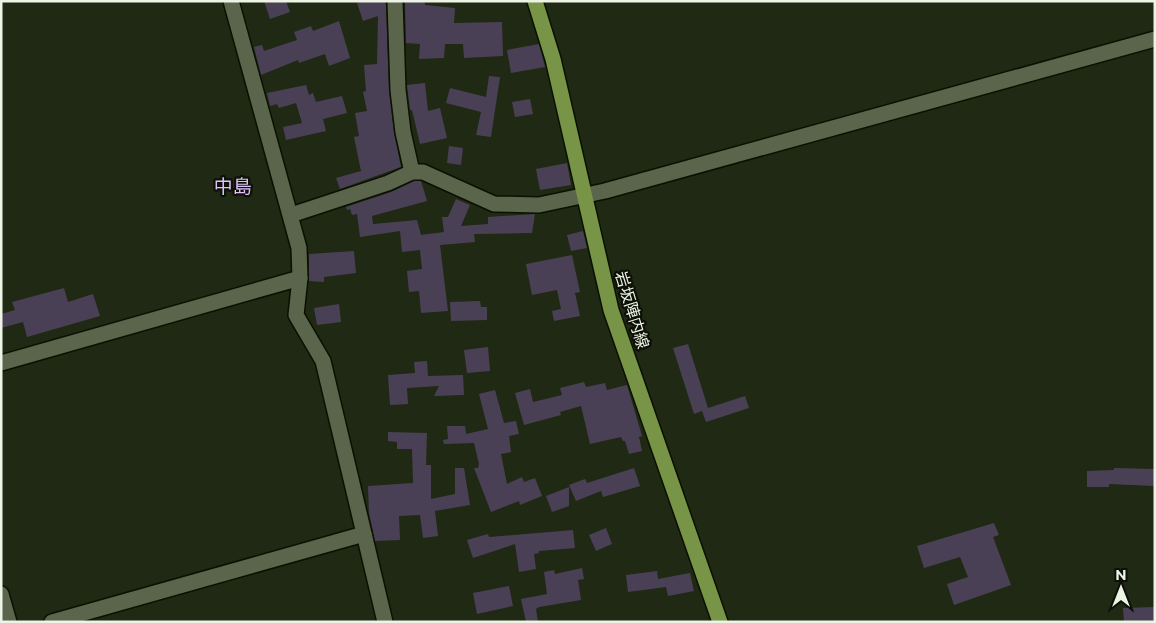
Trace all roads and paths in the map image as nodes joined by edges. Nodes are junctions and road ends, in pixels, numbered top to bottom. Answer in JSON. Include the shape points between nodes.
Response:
{"nodes":[{"id":1,"x":231,"y":1,"type":"edge"},
{"id":2,"x":396,"y":1,"type":"edge"},
{"id":3,"x":535,"y":1,"type":"edge"},
{"id":4,"x":1155,"y":39,"type":"edge"},
{"id":5,"x":412,"y":172,"type":"junction"},
{"id":6,"x":584,"y":195,"type":"junction"},
{"id":7,"x":290,"y":215,"type":"junction"},
{"id":8,"x":300,"y":278,"type":"junction"},
{"id":9,"x":1,"y":363,"type":"edge"},
{"id":10,"x":364,"y":534,"type":"junction"},
{"id":11,"x":1,"y":594,"type":"edge"},
{"id":12,"x":9,"y":622,"type":"edge"},
{"id":13,"x":52,"y":622,"type":"edge"},
{"id":14,"x":385,"y":622,"type":"edge"},
{"id":15,"x":720,"y":622,"type":"edge"}],
"edges":[{"from":1,"to":7,"type":"street"},
{"from":2,"to":5,"type":"street","via":[[398,90]]},
{"from":3,"to":6,"type":"main road","name":"岩坂陣内線","via":[[553,59]]},
{"from":4,"to":6,"type":"street","via":[[957,96]]},
{"from":5,"to":6,"type":"street","via":[[423,172],[494,204],[539,205]]},
{"from":5,"to":7,"type":"street"},
{"from":6,"to":15,"type":"main road","name":"岩坂陣内線","via":[[612,310]]},
{"from":7,"to":8,"type":"street","via":[[299,248]]},
{"from":8,"to":9,"type":"street"},
{"from":8,"to":10,"type":"street","via":[[296,314],[323,361]]},
{"from":10,"to":13,"type":"street"},
{"from":10,"to":14,"type":"street"},
{"from":11,"to":12,"type":"street"}]}
